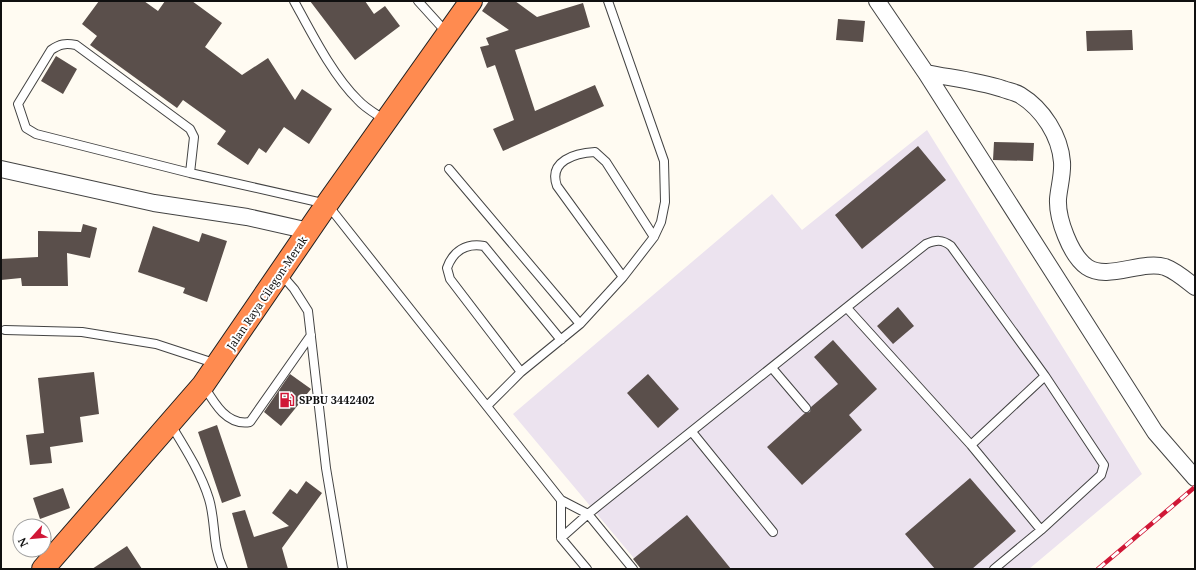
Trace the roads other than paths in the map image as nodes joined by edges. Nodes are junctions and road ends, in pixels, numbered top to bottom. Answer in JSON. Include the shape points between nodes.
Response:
{"nodes":[{"id":1,"x":294,"y":1,"type":"edge"},
{"id":2,"x":418,"y":1,"type":"edge"},
{"id":3,"x":471,"y":1,"type":"edge"},
{"id":4,"x":608,"y":1,"type":"edge"},
{"id":5,"x":877,"y":1,"type":"edge"},
{"id":6,"x":448,"y":33,"type":"junction"},
{"id":7,"x":926,"y":73,"type":"junction"},
{"id":8,"x":386,"y":121,"type":"junction"},
{"id":9,"x":1,"y":169,"type":"edge"},
{"id":10,"x":449,"y":169,"type":"dead end"},
{"id":11,"x":190,"y":173,"type":"junction"},
{"id":12,"x":327,"y":204,"type":"junction"},
{"id":13,"x":309,"y":231,"type":"junction"},
{"id":14,"x":654,"y":236,"type":"junction"},
{"id":15,"x":281,"y":274,"type":"junction"},
{"id":16,"x":623,"y":277,"type":"junction"},
{"id":17,"x":1195,"y":287,"type":"edge"},
{"id":18,"x":847,"y":308,"type":"junction"},
{"id":19,"x":580,"y":324,"type":"junction"},
{"id":20,"x":5,"y":330,"type":"dead end"},
{"id":21,"x":311,"y":336,"type":"junction"},
{"id":22,"x":561,"y":340,"type":"junction"},
{"id":23,"x":217,"y":364,"type":"junction"},
{"id":24,"x":772,"y":368,"type":"junction"},
{"id":25,"x":522,"y":372,"type":"junction"},
{"id":26,"x":1045,"y":376,"type":"junction"},
{"id":27,"x":203,"y":385,"type":"junction"},
{"id":28,"x":487,"y":406,"type":"junction"},
{"id":29,"x":806,"y":408,"type":"dead end"},
{"id":30,"x":171,"y":424,"type":"junction"},
{"id":31,"x":692,"y":432,"type":"junction"},
{"id":32,"x":970,"y":445,"type":"junction"},
{"id":33,"x":1195,"y":478,"type":"edge"},
{"id":34,"x":561,"y":500,"type":"junction"},
{"id":35,"x":588,"y":514,"type":"junction"},
{"id":36,"x":1041,"y":530,"type":"junction"},
{"id":37,"x":773,"y":532,"type":"dead end"},
{"id":38,"x":561,"y":538,"type":"junction"},
{"id":39,"x":43,"y":569,"type":"edge"},
{"id":40,"x":223,"y":569,"type":"edge"},
{"id":41,"x":343,"y":569,"type":"edge"},
{"id":42,"x":587,"y":569,"type":"edge"},
{"id":43,"x":633,"y":569,"type":"edge"},
{"id":44,"x":994,"y":569,"type":"edge"}],
"edges":[{"from":1,"to":8,"type":"lane","via":[[344,83],[358,101]]},
{"from":2,"to":6,"type":"lane"},
{"from":3,"to":6,"type":"highway","name":"Jalan Raya Cilegon-Merak"},
{"from":4,"to":14,"type":"lane","via":[[664,161],[665,202],[661,222]]},
{"from":5,"to":7,"type":"street"},
{"from":6,"to":8,"type":"highway","name":"Jalan Raya Cilegon-Merak"},
{"from":7,"to":17,"type":"street","via":[[990,85],[1020,95],[1049,123],[1058,142],[1062,163],[1058,200],[1062,224],[1068,242],[1088,268],[1111,271],[1164,267],[1182,276]]},
{"from":7,"to":33,"type":"street","via":[[1156,432]]},
{"from":8,"to":12,"type":"highway","name":"Jalan Raya Cilegon-Merak"},
{"from":9,"to":13,"type":"street","via":[[154,203],[247,217]]},
{"from":10,"to":19,"type":"lane"},
{"from":11,"to":11,"type":"lane","via":[[194,137],[190,129],[76,45],[58,44],[51,50],[18,104],[26,128],[36,134]]},
{"from":11,"to":12,"type":"lane"},
{"from":12,"to":13,"type":"highway","name":"Jalan Raya Cilegon-Merak"},
{"from":12,"to":28,"type":"lane"},
{"from":13,"to":15,"type":"highway","name":"Jalan Raya Cilegon-Merak"},
{"from":14,"to":16,"type":"lane"},
{"from":14,"to":16,"type":"lane","via":[[606,162],[595,152],[582,152],[556,168],[554,177],[557,186]]},
{"from":15,"to":21,"type":"lane","via":[[308,311]]},
{"from":15,"to":23,"type":"highway","name":"Jalan Raya Cilegon-Merak"},
{"from":16,"to":19,"type":"lane"},
{"from":18,"to":24,"type":"lane"},
{"from":18,"to":26,"type":"lane","via":[[926,244],[934,240],[944,241],[951,246]]},
{"from":18,"to":32,"type":"lane"},
{"from":19,"to":22,"type":"lane"},
{"from":20,"to":23,"type":"lane","via":[[82,332],[156,344]]},
{"from":21,"to":27,"type":"lane","via":[[250,422],[239,422],[220,411]]},
{"from":21,"to":41,"type":"lane","via":[[326,468]]},
{"from":22,"to":25,"type":"lane"},
{"from":22,"to":25,"type":"lane","via":[[484,246],[468,246],[451,256],[446,268],[450,279]]},
{"from":23,"to":27,"type":"highway","name":"Jalan Raya Cilegon-Merak"},
{"from":24,"to":29,"type":"lane"},
{"from":24,"to":31,"type":"lane"},
{"from":25,"to":28,"type":"lane"},
{"from":26,"to":32,"type":"lane"},
{"from":26,"to":36,"type":"lane","via":[[1104,465],[1101,476]]},
{"from":27,"to":30,"type":"highway","name":"Jalan Raya Cilegon-Merak"},
{"from":28,"to":34,"type":"lane"},
{"from":30,"to":39,"type":"highway","name":"Jalan Raya Cilegon-Merak"},
{"from":30,"to":40,"type":"lane","via":[[194,464],[209,500],[214,542]]},
{"from":31,"to":35,"type":"lane"},
{"from":31,"to":37,"type":"lane"},
{"from":32,"to":36,"type":"lane"},
{"from":34,"to":35,"type":"lane"},
{"from":34,"to":38,"type":"lane"},
{"from":35,"to":38,"type":"lane"},
{"from":35,"to":43,"type":"lane"},
{"from":36,"to":44,"type":"lane"},
{"from":38,"to":42,"type":"lane"}]}
